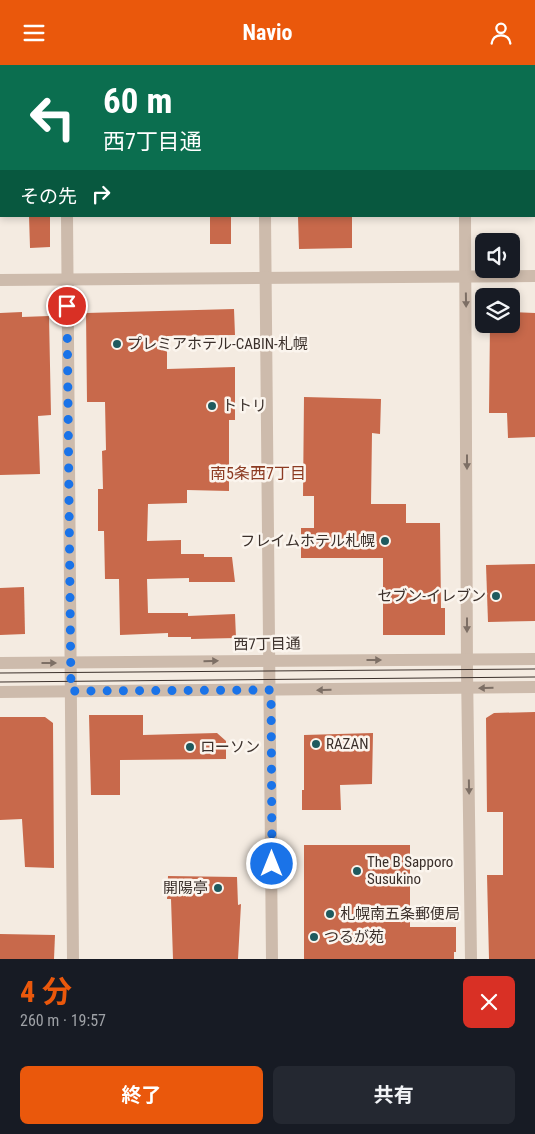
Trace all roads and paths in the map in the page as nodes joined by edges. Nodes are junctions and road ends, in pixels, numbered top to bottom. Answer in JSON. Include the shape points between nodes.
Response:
{"nodes":[{"id":1,"x":67,"y":217,"type":"edge"},
{"id":2,"x":265,"y":217,"type":"edge"},
{"id":3,"x":465,"y":217,"type":"edge"},
{"id":4,"x":535,"y":276,"type":"edge"},
{"id":5,"x":266,"y":277,"type":"junction"},
{"id":6,"x":466,"y":277,"type":"junction"},
{"id":7,"x":67,"y":279,"type":"junction"},
{"id":8,"x":0,"y":280,"type":"edge"},
{"id":9,"x":535,"y":659,"type":"edge"},
{"id":10,"x":271,"y":660,"type":"junction"},
{"id":11,"x":467,"y":660,"type":"junction"},
{"id":12,"x":0,"y":663,"type":"edge"},
{"id":13,"x":71,"y":663,"type":"junction"},
{"id":14,"x":535,"y":687,"type":"edge"},
{"id":15,"x":467,"y":688,"type":"junction"},
{"id":16,"x":271,"y":690,"type":"junction"},
{"id":17,"x":71,"y":691,"type":"junction"},
{"id":18,"x":0,"y":692,"type":"edge"},
{"id":19,"x":73,"y":959,"type":"edge"},
{"id":20,"x":272,"y":959,"type":"edge"},
{"id":21,"x":471,"y":959,"type":"edge"}],
"edges":[{"from":1,"to":7,"type":"street"},
{"from":2,"to":5,"type":"street"},
{"from":3,"to":6,"type":"street"},
{"from":4,"to":6,"type":"street"},
{"from":5,"to":6,"type":"street"},
{"from":5,"to":7,"type":"street"},
{"from":5,"to":10,"type":"street"},
{"from":6,"to":11,"type":"street","one_way":true},
{"from":7,"to":8,"type":"street"},
{"from":7,"to":13,"type":"street"},
{"from":9,"to":11,"type":"street","name":"西7丁目通"},
{"from":10,"to":11,"type":"street","name":"西7丁目通","one_way":true},
{"from":13,"to":10,"type":"street","name":"西7丁目通","one_way":true},
{"from":10,"to":16,"type":"street"},
{"from":11,"to":15,"type":"street"},
{"from":12,"to":13,"type":"street","name":"西7丁目通","one_way":true},
{"from":13,"to":17,"type":"street"},
{"from":14,"to":15,"type":"street","one_way":true},
{"from":15,"to":16,"type":"street","one_way":true},
{"from":15,"to":21,"type":"street","one_way":true},
{"from":16,"to":17,"type":"street"},
{"from":16,"to":20,"type":"street"},
{"from":17,"to":18,"type":"street"},
{"from":17,"to":19,"type":"street"}]}
